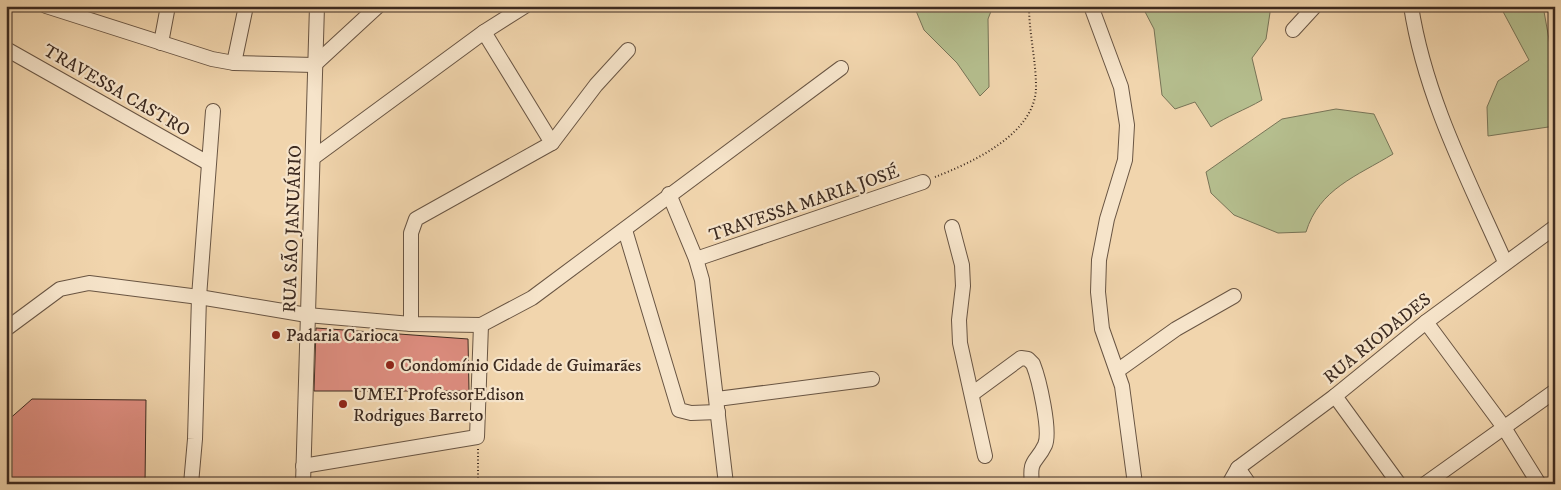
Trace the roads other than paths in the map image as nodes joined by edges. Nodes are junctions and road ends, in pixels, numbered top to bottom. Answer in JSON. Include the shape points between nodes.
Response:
{"nodes":[{"id":1,"x":46,"y":6,"type":"edge"},
{"id":2,"x":168,"y":6,"type":"edge"},
{"id":3,"x":246,"y":6,"type":"edge"},
{"id":4,"x":317,"y":6,"type":"edge"},
{"id":5,"x":378,"y":6,"type":"edge"},
{"id":6,"x":525,"y":6,"type":"edge"},
{"id":7,"x":1091,"y":6,"type":"edge"},
{"id":8,"x":1315,"y":6,"type":"edge"},
{"id":9,"x":1411,"y":6,"type":"edge"},
{"id":10,"x":1293,"y":30,"type":"dead end"},
{"id":11,"x":484,"y":32,"type":"junction"},
{"id":12,"x":161,"y":43,"type":"junction"},
{"id":13,"x":8,"y":50,"type":"dead end"},
{"id":14,"x":628,"y":50,"type":"dead end"},
{"id":15,"x":234,"y":64,"type":"junction"},
{"id":16,"x":314,"y":65,"type":"junction"},
{"id":17,"x":841,"y":68,"type":"dead end"},
{"id":18,"x":213,"y":111,"type":"dead end"},
{"id":19,"x":552,"y":143,"type":"junction"},
{"id":20,"x":314,"y":157,"type":"junction"},
{"id":21,"x":208,"y":163,"type":"junction"},
{"id":22,"x":923,"y":182,"type":"road end"},
{"id":23,"x":669,"y":194,"type":"junction"},
{"id":24,"x":952,"y":227,"type":"dead end"},
{"id":25,"x":1555,"y":227,"type":"edge"},
{"id":26,"x":625,"y":230,"type":"junction"},
{"id":27,"x":696,"y":259,"type":"junction"},
{"id":28,"x":1505,"y":262,"type":"junction"},
{"id":29,"x":1234,"y":296,"type":"dead end"},
{"id":30,"x":199,"y":297,"type":"junction"},
{"id":31,"x":307,"y":315,"type":"junction"},
{"id":32,"x":1426,"y":322,"type":"junction"},
{"id":33,"x":411,"y":324,"type":"junction"},
{"id":34,"x":481,"y":326,"type":"junction"},
{"id":35,"x":6,"y":329,"type":"edge"},
{"id":36,"x":1117,"y":371,"type":"junction"},
{"id":37,"x":872,"y":379,"type":"dead end"},
{"id":38,"x":1555,"y":391,"type":"edge"},
{"id":39,"x":972,"y":394,"type":"junction"},
{"id":40,"x":1335,"y":396,"type":"junction"},
{"id":41,"x":718,"y":405,"type":"junction"},
{"id":42,"x":1503,"y":426,"type":"junction"},
{"id":43,"x":985,"y":456,"type":"dead end"},
{"id":44,"x":304,"y":466,"type":"junction"},
{"id":45,"x":1238,"y":468,"type":"junction"},
{"id":46,"x":191,"y":484,"type":"edge"},
{"id":47,"x":303,"y":484,"type":"edge"},
{"id":48,"x":726,"y":484,"type":"edge"},
{"id":49,"x":1032,"y":484,"type":"edge"},
{"id":50,"x":1135,"y":484,"type":"edge"},
{"id":51,"x":1229,"y":484,"type":"edge"},
{"id":52,"x":1249,"y":484,"type":"edge"},
{"id":53,"x":1399,"y":484,"type":"edge"},
{"id":54,"x":1425,"y":484,"type":"edge"},
{"id":55,"x":1539,"y":484,"type":"edge"}],
"edges":[{"from":1,"to":12,"type":"street"},
{"from":2,"to":12,"type":"street"},
{"from":3,"to":15,"type":"street"},
{"from":4,"to":16,"type":"street","name":"RUA SÃO JANUÁRIO"},
{"from":5,"to":16,"type":"street"},
{"from":6,"to":11,"type":"street"},
{"from":7,"to":36,"type":"street","via":[[1121,87],[1127,125],[1125,160],[1098,260],[1102,329]]},
{"from":8,"to":10,"type":"street"},
{"from":9,"to":28,"type":"street","via":[[1416,38],[1432,94]]},
{"from":11,"to":19,"type":"street"},
{"from":11,"to":20,"type":"street"},
{"from":12,"to":15,"type":"street"},
{"from":13,"to":21,"type":"street","name":"TRAVESSA CASTRO"},
{"from":14,"to":19,"type":"street","via":[[596,85]]},
{"from":15,"to":16,"type":"street"},
{"from":16,"to":20,"type":"street","name":"RUA SÃO JANUÁRIO"},
{"from":17,"to":23,"type":"street"},
{"from":18,"to":21,"type":"street"},
{"from":19,"to":33,"type":"street","via":[[416,219],[411,233]]},
{"from":20,"to":31,"type":"street","name":"RUA SÃO JANUÁRIO"},
{"from":21,"to":30,"type":"street"},
{"from":22,"to":27,"type":"street","name":"TRAVESSA MARIA JOSÉ"},
{"from":23,"to":26,"type":"street"},
{"from":23,"to":27,"type":"street"},
{"from":24,"to":39,"type":"street","via":[[964,286],[959,320],[960,343]]},
{"from":25,"to":28,"type":"street","name":"RUA RIODADES"},
{"from":26,"to":34,"type":"street","via":[[532,298]]},
{"from":26,"to":41,"type":"street","via":[[679,410],[691,413]]},
{"from":27,"to":41,"type":"street","via":[[702,280]]},
{"from":28,"to":32,"type":"street","name":"RUA RIODADES"},
{"from":29,"to":36,"type":"street","via":[[1176,328]]},
{"from":30,"to":31,"type":"street"},
{"from":30,"to":35,"type":"street","via":[[78,284],[60,289]]},
{"from":30,"to":46,"type":"street"},
{"from":31,"to":33,"type":"street"},
{"from":31,"to":44,"type":"street","name":"RUA SÃO JANUÁRIO"},
{"from":32,"to":40,"type":"street","name":"RUA RIODADES"},
{"from":32,"to":42,"type":"street"},
{"from":33,"to":34,"type":"street"},
{"from":34,"to":44,"type":"street","via":[[478,437]]},
{"from":36,"to":50,"type":"street","via":[[1122,386]]},
{"from":37,"to":41,"type":"street"},
{"from":38,"to":42,"type":"street"},
{"from":39,"to":43,"type":"street"},
{"from":39,"to":49,"type":"street","via":[[1021,358],[1032,364],[1043,403],[1046,444],[1031,465]]},
{"from":40,"to":45,"type":"street","name":"RUA RIODADES"},
{"from":40,"to":53,"type":"street"},
{"from":41,"to":48,"type":"street"},
{"from":42,"to":54,"type":"street"},
{"from":42,"to":55,"type":"street"},
{"from":44,"to":47,"type":"street","name":"RUA SÃO JANUÁRIO"},
{"from":45,"to":51,"type":"street","name":"RUA RIODADES"},
{"from":45,"to":52,"type":"street"}]}
